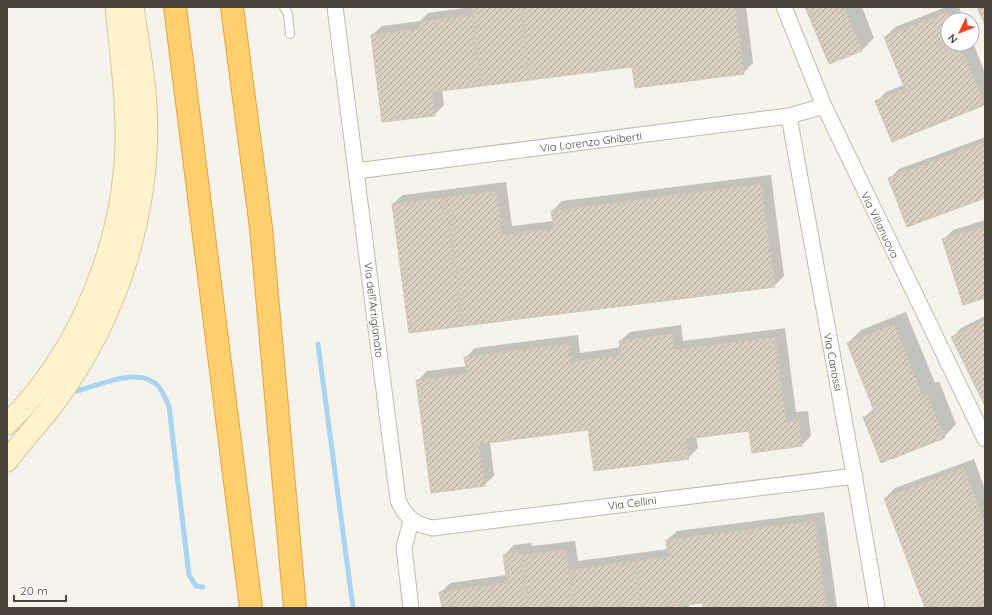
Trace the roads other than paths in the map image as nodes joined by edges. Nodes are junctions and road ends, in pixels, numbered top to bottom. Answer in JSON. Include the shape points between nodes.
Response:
{"nodes":[{"id":1,"x":116,"y":7,"type":"edge"},
{"id":2,"x":133,"y":7,"type":"edge"},
{"id":3,"x":175,"y":7,"type":"edge"},
{"id":4,"x":232,"y":7,"type":"edge"},
{"id":5,"x":284,"y":7,"type":"edge"},
{"id":6,"x":335,"y":7,"type":"edge"},
{"id":7,"x":784,"y":7,"type":"edge"},
{"id":8,"x":290,"y":34,"type":"dead end"},
{"id":9,"x":824,"y":106,"type":"junction"},
{"id":10,"x":789,"y":116,"type":"junction"},
{"id":11,"x":356,"y":171,"type":"junction"},
{"id":12,"x":7,"y":424,"type":"edge"},
{"id":13,"x":985,"y":439,"type":"edge"},
{"id":14,"x":7,"y":461,"type":"edge"},
{"id":15,"x":855,"y":476,"type":"junction"},
{"id":16,"x":411,"y":520,"type":"junction"},
{"id":17,"x":251,"y":608,"type":"edge"},
{"id":18,"x":295,"y":608,"type":"edge"},
{"id":19,"x":411,"y":608,"type":"edge"},
{"id":20,"x":876,"y":608,"type":"edge"}],
"edges":[{"from":1,"to":12,"type":"street","via":[[126,96],[126,133],[115,230],[103,271],[79,325],[37,390]]},
{"from":2,"to":14,"type":"street","via":[[145,91],[146,131],[140,203],[134,235],[120,281],[94,337],[55,402]]},
{"from":3,"to":17,"type":"highway"},
{"from":4,"to":18,"type":"highway","via":[[261,228]]},
{"from":5,"to":8,"type":"lane","via":[[288,14]]},
{"from":6,"to":11,"type":"street","name":"Via dell'Artigianato"},
{"from":7,"to":9,"type":"street","name":"Via Villanuova"},
{"from":9,"to":10,"type":"street","name":"Via Lorenzo Ghiberti"},
{"from":9,"to":13,"type":"street","name":"Via Villanuova"},
{"from":10,"to":11,"type":"street","name":"Via Lorenzo Ghiberti"},
{"from":10,"to":15,"type":"street","name":"Via Canossi"},
{"from":11,"to":16,"type":"street","name":"Via dell'Artigianato","via":[[398,500],[402,511]]},
{"from":15,"to":16,"type":"street","name":"Via Cellini","via":[[432,528]]},
{"from":15,"to":20,"type":"street","name":"Via Canossi"},
{"from":16,"to":19,"type":"street","via":[[404,548]]}]}
